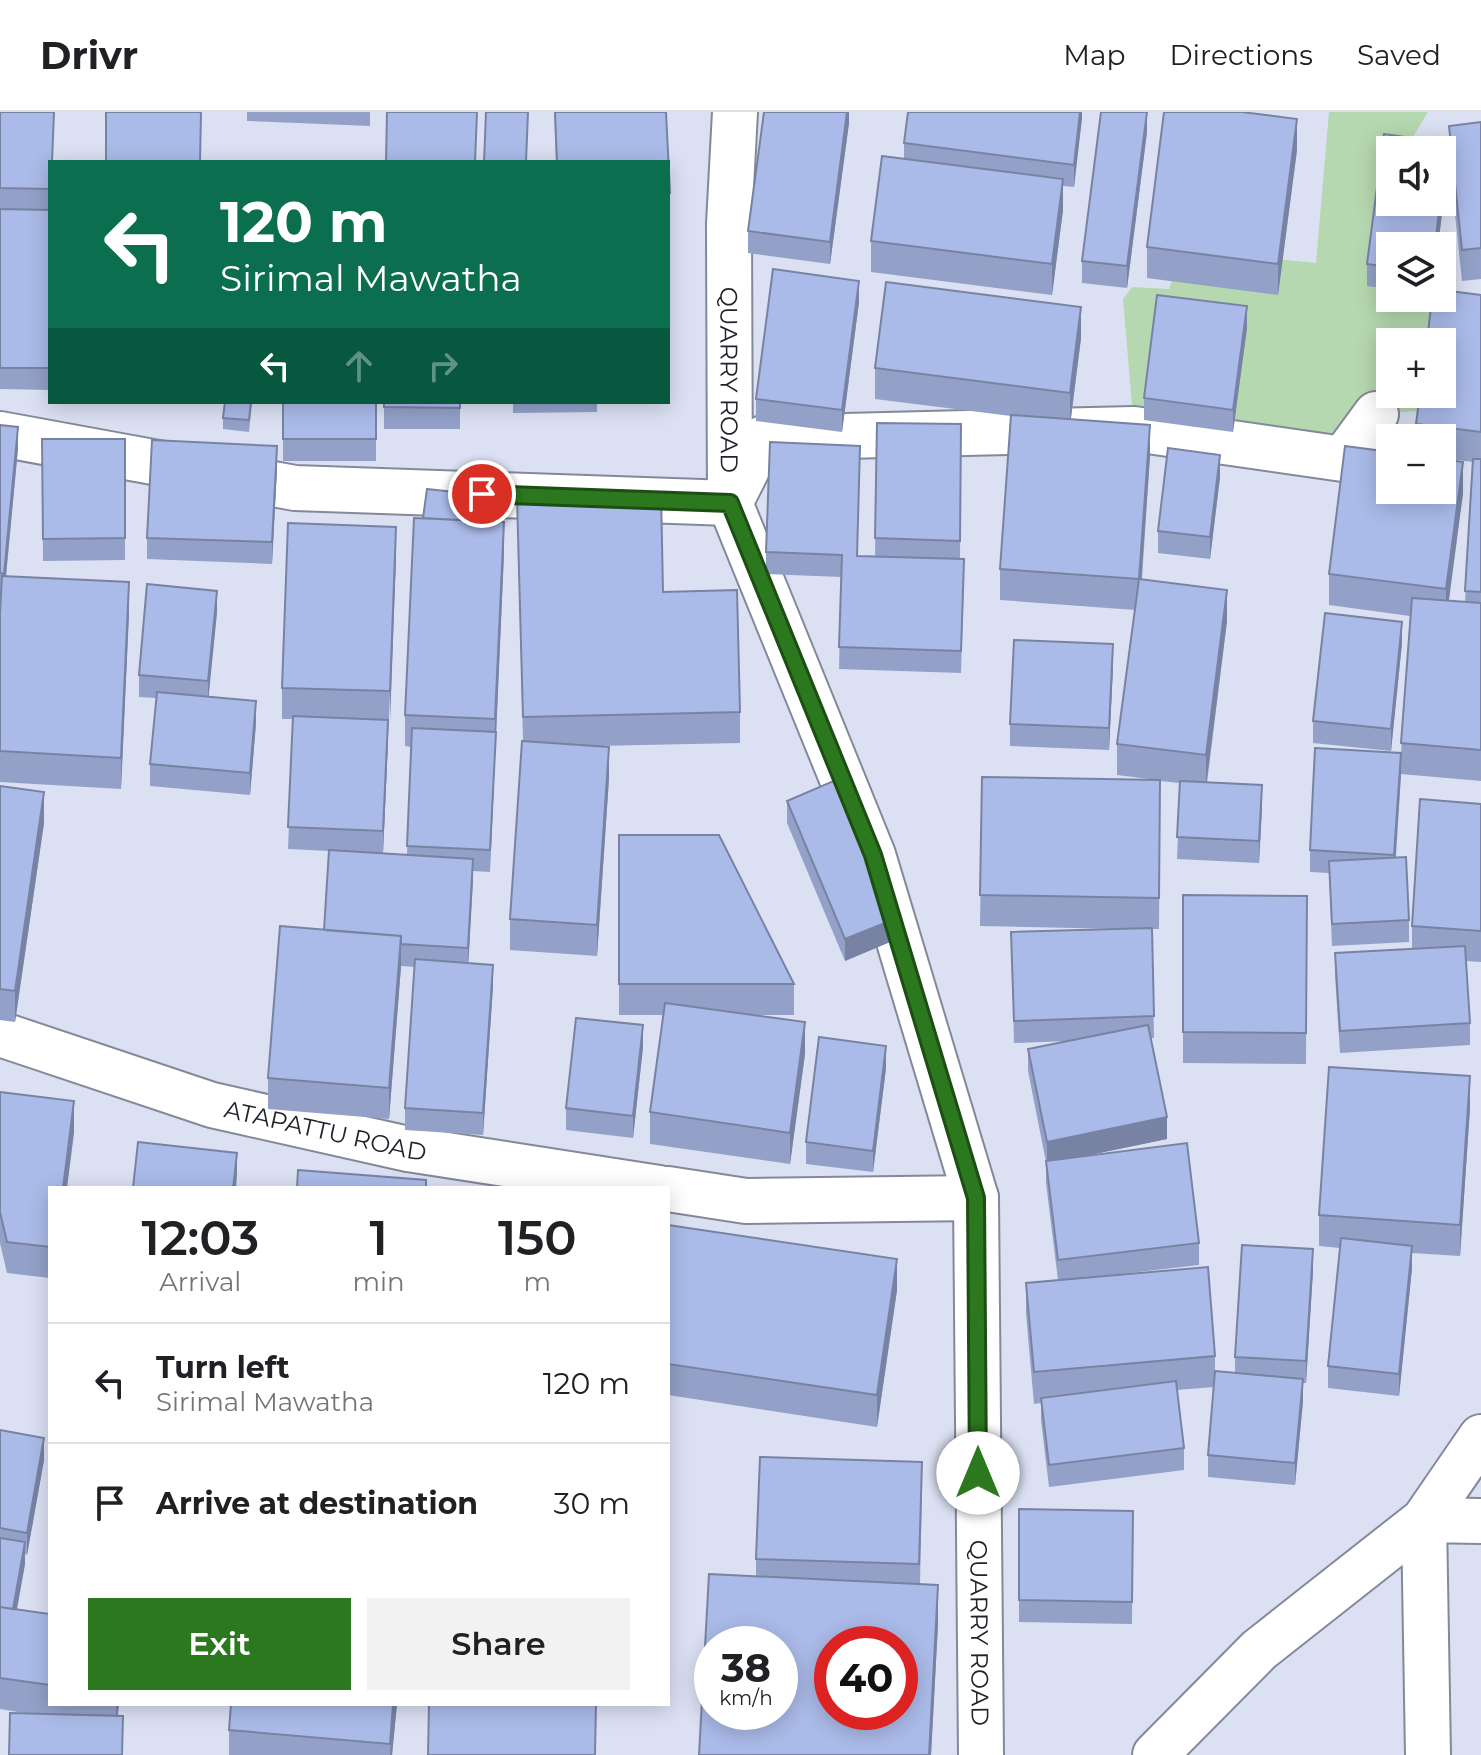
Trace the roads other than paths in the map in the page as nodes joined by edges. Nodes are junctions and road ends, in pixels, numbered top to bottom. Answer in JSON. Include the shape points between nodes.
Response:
{"nodes":[{"id":1,"x":735,"y":112,"type":"edge"},
{"id":2,"x":1376,"y":414,"type":"dead end"},
{"id":3,"x":0,"y":434,"type":"edge"},
{"id":4,"x":730,"y":503,"type":"junction"},
{"id":5,"x":0,"y":1034,"type":"edge"},
{"id":6,"x":646,"y":1186,"type":"edge"},
{"id":7,"x":670,"y":1189,"type":"edge"},
{"id":8,"x":976,"y":1198,"type":"junction"},
{"id":9,"x":1481,"y":1437,"type":"edge"},
{"id":10,"x":1424,"y":1520,"type":"junction"},
{"id":11,"x":1481,"y":1521,"type":"edge"},
{"id":12,"x":981,"y":1755,"type":"edge"},
{"id":13,"x":1155,"y":1755,"type":"edge"},
{"id":14,"x":1428,"y":1755,"type":"edge"}],
"edges":[{"from":1,"to":4,"type":"street","name":"QUARRY ROAD","via":[[729,224]]},
{"from":2,"to":4,"type":"street","via":[[1343,459],[1134,429],[763,438]]},
{"from":3,"to":4,"type":"street","via":[[295,488]]},
{"from":4,"to":8,"type":"street","name":"QUARRY ROAD","via":[[873,855]]},
{"from":5,"to":6,"type":"street","name":"ATAPATTU ROAD","via":[[212,1105],[408,1149]]},
{"from":7,"to":8,"type":"street","via":[[746,1201]]},
{"from":8,"to":12,"type":"street","name":"QUARRY ROAD"},
{"from":9,"to":10,"type":"street"},
{"from":10,"to":11,"type":"street"},
{"from":10,"to":13,"type":"street","via":[[1259,1650]]},
{"from":10,"to":14,"type":"street"}]}
